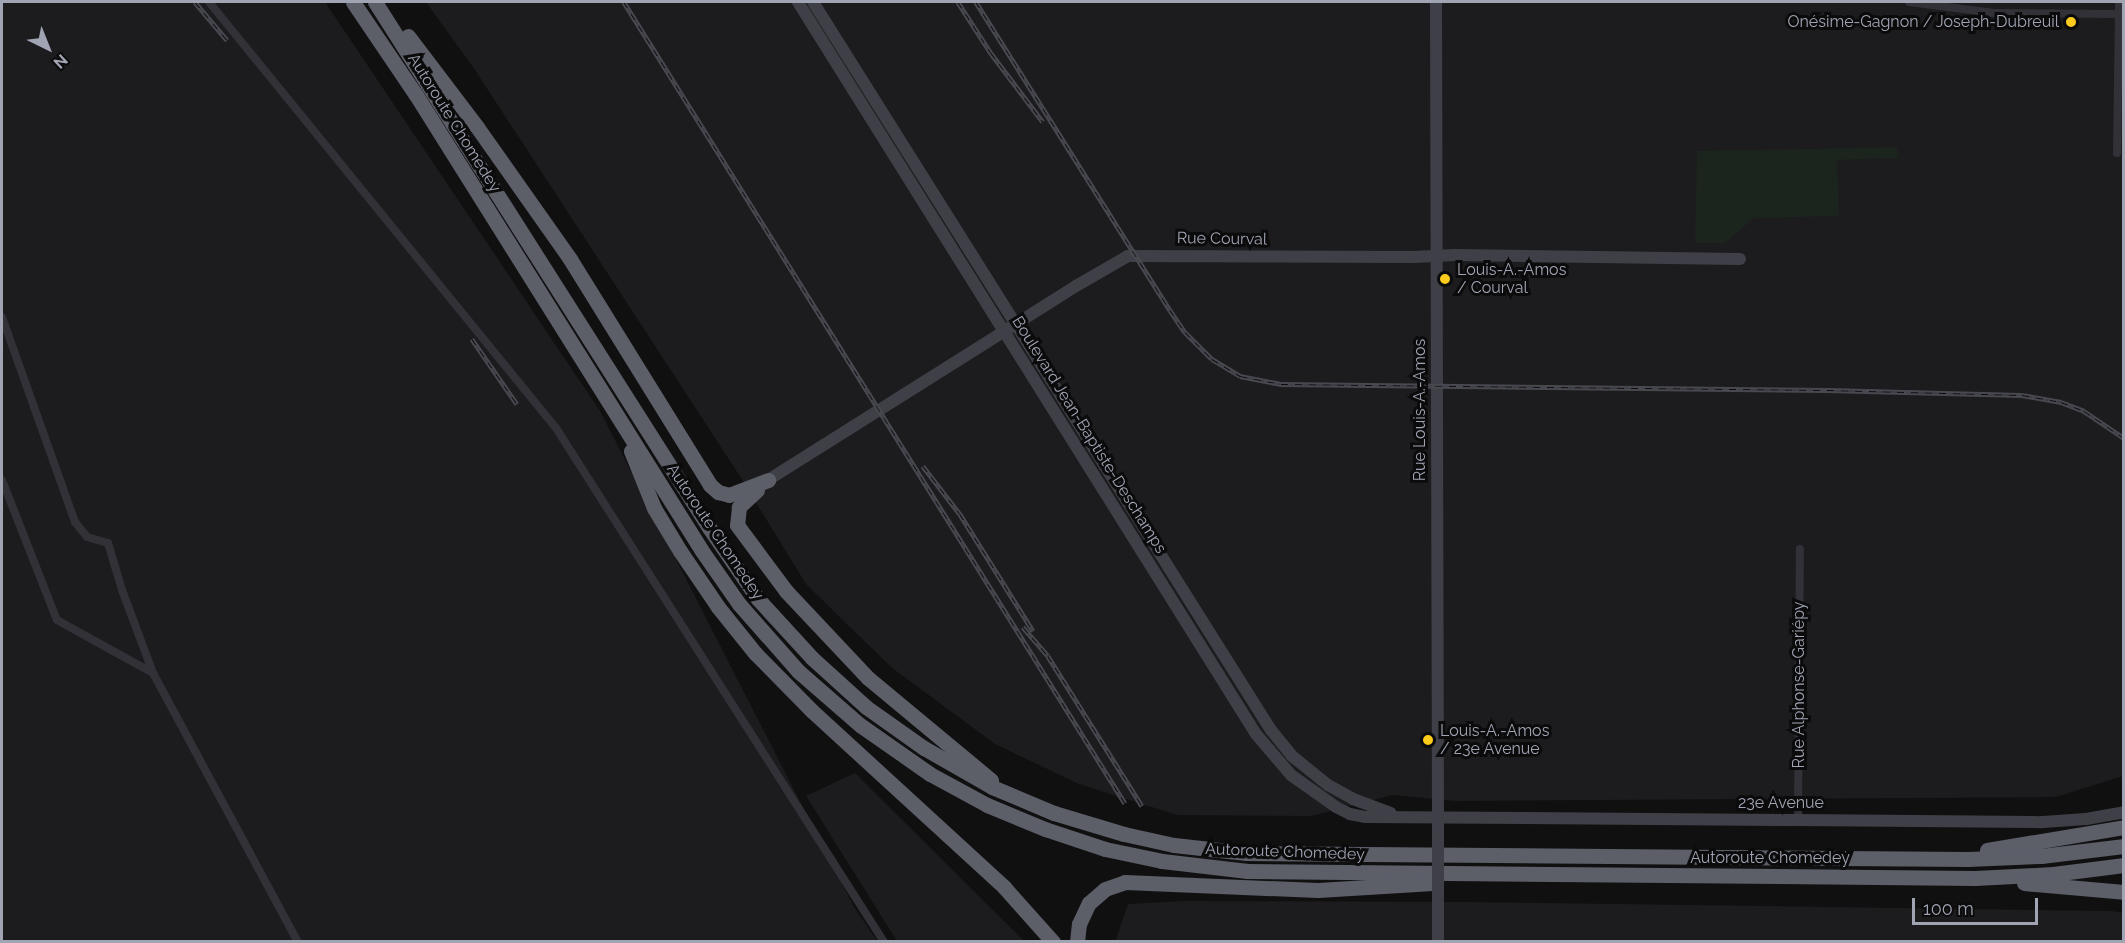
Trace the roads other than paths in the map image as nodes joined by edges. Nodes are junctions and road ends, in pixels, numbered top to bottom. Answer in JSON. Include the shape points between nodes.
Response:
{"nodes":[{"id":1,"x":209,"y":2,"type":"edge"},
{"id":2,"x":353,"y":2,"type":"edge"},
{"id":3,"x":375,"y":2,"type":"edge"},
{"id":4,"x":381,"y":2,"type":"edge"},
{"id":5,"x":798,"y":2,"type":"edge"},
{"id":6,"x":813,"y":2,"type":"edge"},
{"id":7,"x":1436,"y":2,"type":"edge"},
{"id":8,"x":1909,"y":2,"type":"edge"},
{"id":9,"x":2119,"y":2,"type":"edge"},
{"id":10,"x":2118,"y":14,"type":"junction"},
{"id":11,"x":2117,"y":153,"type":"dead end"},
{"id":12,"x":933,"y":206,"type":"junction"},
{"id":13,"x":1436,"y":256,"type":"junction"},
{"id":14,"x":1740,"y":259,"type":"dead end"},
{"id":15,"x":2,"y":317,"type":"edge"},
{"id":16,"x":1010,"y":328,"type":"junction"},
{"id":17,"x":618,"y":417,"type":"junction"},
{"id":18,"x":2,"y":480,"type":"edge"},
{"id":19,"x":768,"y":480,"type":"junction"},
{"id":20,"x":1800,"y":549,"type":"dead end"},
{"id":21,"x":153,"y":673,"type":"junction"},
{"id":22,"x":1011,"y":796,"type":"junction"},
{"id":23,"x":2124,"y":812,"type":"edge"},
{"id":24,"x":1438,"y":818,"type":"junction"},
{"id":25,"x":1798,"y":820,"type":"junction"},
{"id":26,"x":2124,"y":827,"type":"edge"},
{"id":27,"x":2124,"y":846,"type":"edge"},
{"id":28,"x":1922,"y":860,"type":"junction"},
{"id":29,"x":2124,"y":865,"type":"edge"},
{"id":30,"x":1541,"y":875,"type":"junction"},
{"id":31,"x":1961,"y":878,"type":"junction"},
{"id":32,"x":2124,"y":892,"type":"edge"},
{"id":33,"x":298,"y":942,"type":"edge"},
{"id":34,"x":884,"y":942,"type":"edge"},
{"id":35,"x":1053,"y":942,"type":"edge"},
{"id":36,"x":1077,"y":942,"type":"edge"},
{"id":37,"x":1438,"y":942,"type":"edge"}],
"edges":[{"from":1,"to":34,"type":"street","via":[[560,433]]},
{"from":2,"to":17,"type":"highway","name":"Autoroute Chomedey","via":[[416,94]]},
{"from":3,"to":22,"type":"highway","name":"Autoroute Chomedey","via":[[710,529],[758,598],[812,658],[879,717],[939,758]]},
{"from":4,"to":19,"type":"highway","via":[[462,106],[570,259],[710,485],[729,495]]},
{"from":5,"to":12,"type":"street","name":"Boulevard Jean-Baptiste-Deschamps"},
{"from":6,"to":12,"type":"street","name":"Boulevard Jean-Baptiste-Deschamps"},
{"from":7,"to":13,"type":"street","name":"Rue Louis-A.-Amos"},
{"from":8,"to":10,"type":"street","via":[[1994,13]]},
{"from":9,"to":10,"type":"street"},
{"from":10,"to":11,"type":"street"},
{"from":12,"to":16,"type":"street","name":"Boulevard Jean-Baptiste-Deschamps"},
{"from":13,"to":14,"type":"street","name":"Rue Courval"},
{"from":13,"to":16,"type":"street","name":"Rue Courval","via":[[1128,256]]},
{"from":13,"to":24,"type":"street","name":"Rue Louis-A.-Amos"},
{"from":15,"to":21,"type":"street","via":[[75,522],[87,537],[108,543]]},
{"from":16,"to":19,"type":"street","name":"Rue Courval"},
{"from":16,"to":24,"type":"street","name":"Boulevard Jean-Baptiste-Deschamps","via":[[1278,739],[1301,764],[1334,789],[1362,803],[1405,816]]},
{"from":17,"to":30,"type":"highway","name":"Autoroute Chomedey","via":[[719,577],[776,647],[872,735],[930,774],[987,805],[1105,849],[1198,867],[1265,872]]},
{"from":17,"to":35,"type":"highway","via":[[654,508],[705,590],[745,642],[811,710],[1004,887]]},
{"from":18,"to":21,"type":"street","via":[[57,620]]},
{"from":19,"to":22,"type":"highway","via":[[741,504],[736,517],[740,530],[765,564],[804,612],[868,678]]},
{"from":20,"to":25,"type":"street","name":"Rue Alphonse-Gariépy"},
{"from":21,"to":33,"type":"street"},
{"from":22,"to":28,"type":"highway","name":"Autoroute Chomedey","via":[[1124,834],[1240,852]]},
{"from":23,"to":25,"type":"street","name":"23e Avenue","via":[[2043,822]]},
{"from":24,"to":25,"type":"street","name":"23e Avenue"},
{"from":24,"to":37,"type":"street","name":"Rue Louis-A.-Amos","bridge":true},
{"from":26,"to":28,"type":"highway"},
{"from":27,"to":28,"type":"highway","name":"Autoroute Chomedey","via":[[2041,856]]},
{"from":29,"to":31,"type":"highway","name":"Autoroute Chomedey"},
{"from":30,"to":31,"type":"highway","name":"Autoroute Chomedey"},
{"from":30,"to":36,"type":"highway","via":[[1326,890],[1125,882],[1105,889],[1089,903],[1079,924]]},
{"from":31,"to":32,"type":"highway"}]}
